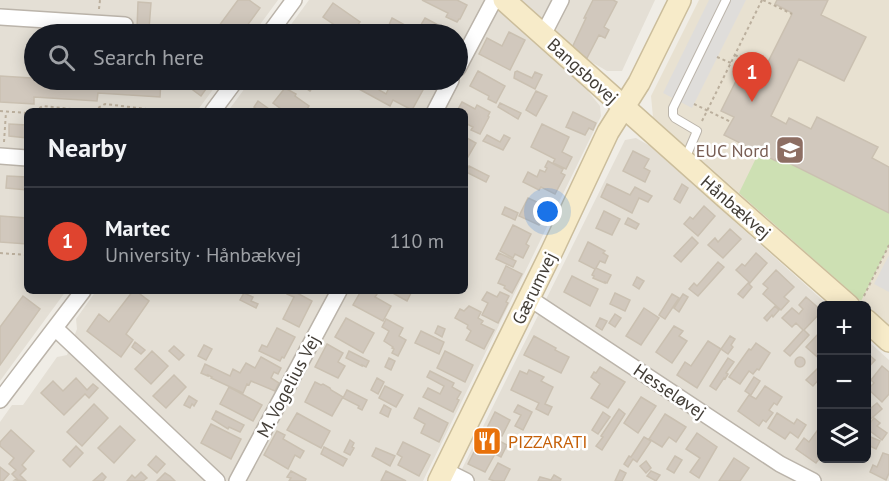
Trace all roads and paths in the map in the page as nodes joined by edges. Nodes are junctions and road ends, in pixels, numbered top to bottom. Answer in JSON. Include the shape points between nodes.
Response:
{"nodes":[{"id":1,"x":294,"y":0,"type":"edge"},
{"id":2,"x":494,"y":0,"type":"edge"},
{"id":3,"x":504,"y":0,"type":"edge"},
{"id":4,"x":561,"y":0,"type":"edge"},
{"id":5,"x":680,"y":0,"type":"edge"},
{"id":6,"x":726,"y":0,"type":"edge"},
{"id":7,"x":763,"y":0,"type":"edge"},
{"id":8,"x":792,"y":14,"type":"dead end"},
{"id":9,"x":0,"y":17,"type":"edge"},
{"id":10,"x":109,"y":24,"type":"edge"},
{"id":11,"x":276,"y":24,"type":"edge"},
{"id":12,"x":543,"y":35,"type":"junction"},
{"id":13,"x":468,"y":49,"type":"edge"},
{"id":14,"x":735,"y":55,"type":"junction"},
{"id":15,"x":717,"y":57,"type":"dead end"},
{"id":16,"x":731,"y":63,"type":"junction"},
{"id":17,"x":742,"y":79,"type":"dead end"},
{"id":18,"x":229,"y":90,"type":"edge"},
{"id":19,"x":447,"y":90,"type":"edge"},
{"id":20,"x":694,"y":104,"type":"dead end"},
{"id":21,"x":624,"y":107,"type":"junction"},
{"id":22,"x":39,"y":108,"type":"edge"},
{"id":23,"x":63,"y":108,"type":"edge"},
{"id":24,"x":98,"y":108,"type":"edge"},
{"id":25,"x":139,"y":108,"type":"edge"},
{"id":26,"x":215,"y":108,"type":"edge"},
{"id":27,"x":437,"y":108,"type":"edge"},
{"id":28,"x":708,"y":110,"type":"junction"},
{"id":29,"x":0,"y":111,"type":"edge"},
{"id":30,"x":6,"y":112,"type":"junction"},
{"id":31,"x":24,"y":113,"type":"edge"},
{"id":32,"x":731,"y":122,"type":"dead end"},
{"id":33,"x":697,"y":131,"type":"junction"},
{"id":34,"x":1,"y":156,"type":"edge"},
{"id":35,"x":24,"y":158,"type":"edge"},
{"id":36,"x":684,"y":160,"type":"junction"},
{"id":37,"x":889,"y":245,"type":"edge"},
{"id":38,"x":0,"y":253,"type":"edge"},
{"id":39,"x":24,"y":255,"type":"edge"},
{"id":40,"x":81,"y":294,"type":"edge"},
{"id":41,"x":337,"y":294,"type":"edge"},
{"id":42,"x":529,"y":298,"type":"junction"},
{"id":43,"x":850,"y":301,"type":"edge"},
{"id":44,"x":863,"y":301,"type":"edge"},
{"id":45,"x":871,"y":322,"type":"edge"},
{"id":46,"x":55,"y":328,"type":"junction"},
{"id":47,"x":889,"y":341,"type":"edge"},
{"id":48,"x":0,"y":400,"type":"edge"},
{"id":49,"x":442,"y":476,"type":"edge"},
{"id":50,"x":217,"y":481,"type":"edge"},
{"id":51,"x":237,"y":481,"type":"edge"},
{"id":52,"x":466,"y":481,"type":"edge"},
{"id":53,"x":813,"y":481,"type":"edge"}],
"edges":[{"from":1,"to":11,"type":"street"},
{"from":2,"to":13,"type":"street"},
{"from":3,"to":12,"type":"main road","name":"Bangsbovej"},
{"from":4,"to":12,"type":"street","name":"Bangsbovej"},
{"from":5,"to":21,"type":"main road","name":"Gærumvej"},
{"from":6,"to":33,"type":"lane","via":[[674,108],[675,118]]},
{"from":7,"to":8,"type":"path"},
{"from":7,"to":14,"type":"path"},
{"from":9,"to":10,"type":"street"},
{"from":12,"to":21,"type":"main road","name":"Bangsbovej"},
{"from":14,"to":16,"type":"path"},
{"from":14,"to":17,"type":"path","via":[[750,63]]},
{"from":15,"to":16,"type":"path"},
{"from":16,"to":28,"type":"path"},
{"from":18,"to":26,"type":"street"},
{"from":19,"to":27,"type":"street"},
{"from":20,"to":28,"type":"path"},
{"from":21,"to":36,"type":"main road","name":"Hånbækvej"},
{"from":21,"to":42,"type":"main road","name":"Gærumvej","via":[[608,132]]},
{"from":22,"to":23,"type":"path"},
{"from":24,"to":25,"type":"path","via":[[105,104]]},
{"from":28,"to":32,"type":"path"},
{"from":28,"to":33,"type":"path"},
{"from":29,"to":30,"type":"path"},
{"from":30,"to":31,"type":"path"},
{"from":30,"to":34,"type":"path"},
{"from":33,"to":36,"type":"lane"},
{"from":34,"to":35,"type":"street"},
{"from":36,"to":43,"type":"main road","name":"Hånbækvej"},
{"from":37,"to":44,"type":"path"},
{"from":38,"to":39,"type":"path"},
{"from":40,"to":46,"type":"street"},
{"from":41,"to":51,"type":"street","name":"M. Vogelius Vej"},
{"from":42,"to":49,"type":"main road","name":"Gærumvej"},
{"from":42,"to":53,"type":"street","name":"Hesseløvej","via":[[780,464]]},
{"from":45,"to":47,"type":"main road","name":"Hånbækvej"},
{"from":46,"to":48,"type":"street"},
{"from":46,"to":50,"type":"street"},
{"from":49,"to":52,"type":"street"}]}
